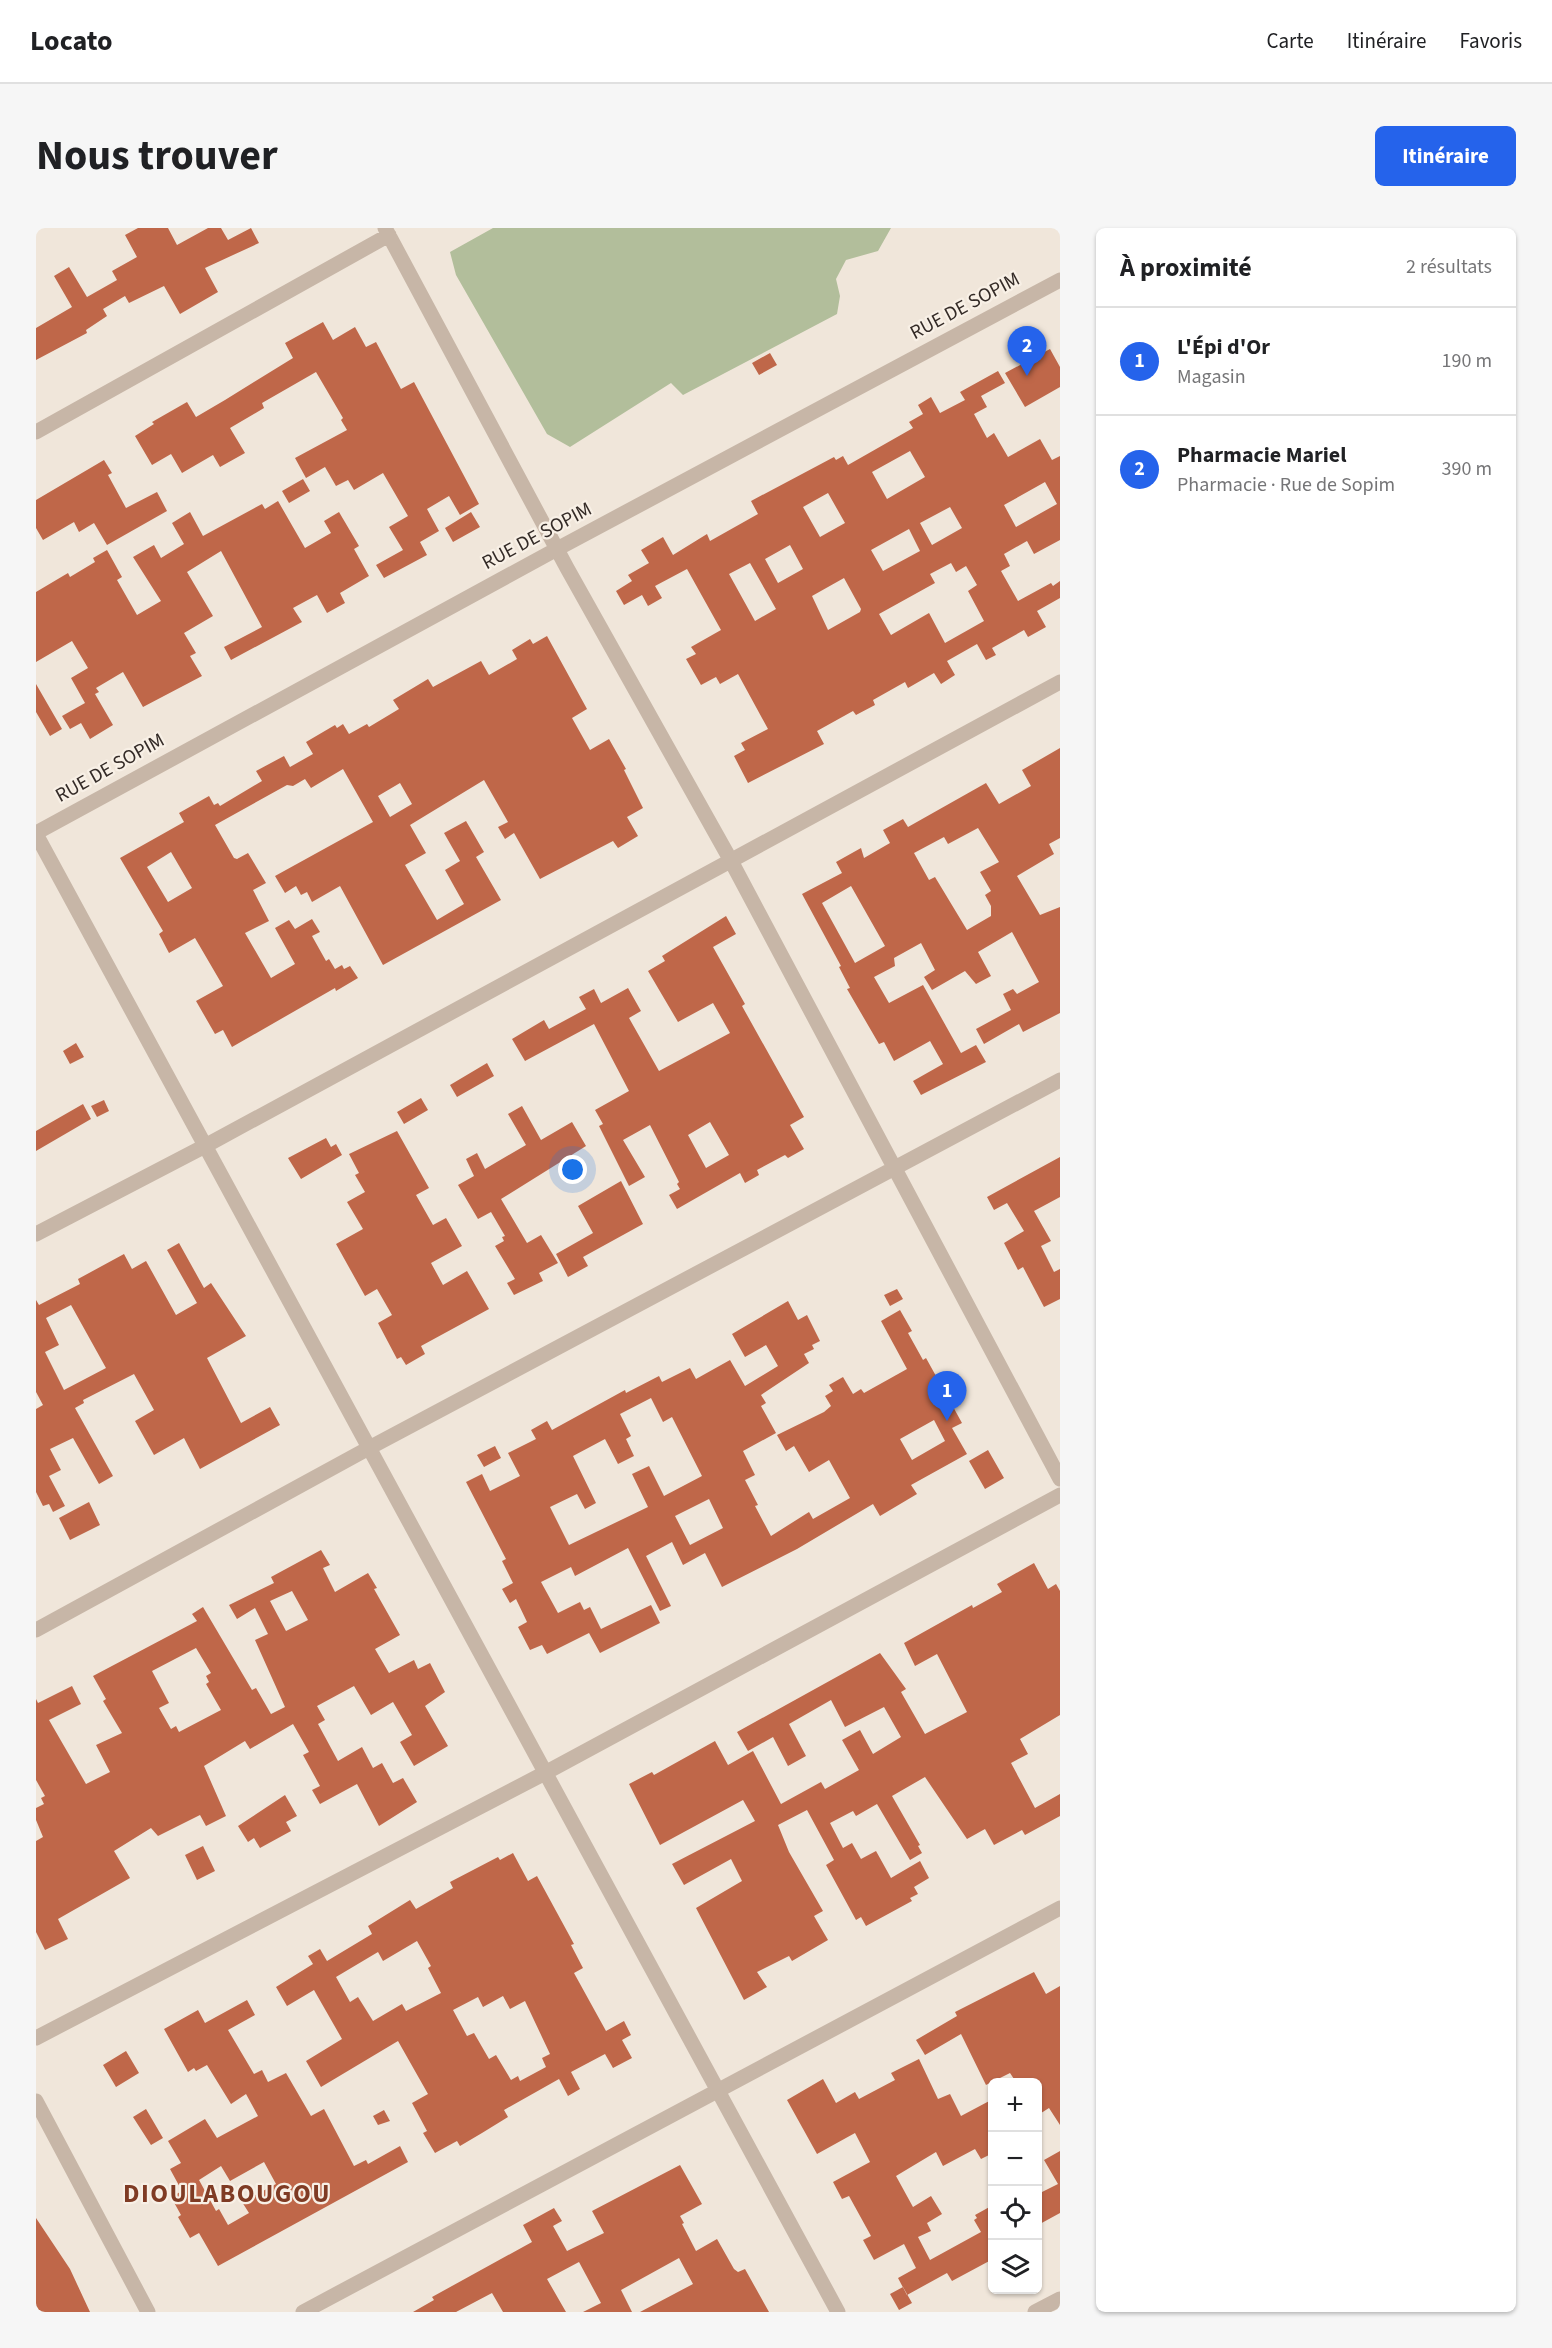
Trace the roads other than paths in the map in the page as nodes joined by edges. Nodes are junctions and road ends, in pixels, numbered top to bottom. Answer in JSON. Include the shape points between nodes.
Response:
{"nodes":[{"id":1,"x":387,"y":231,"type":"edge"},
{"id":2,"x":1060,"y":279,"type":"edge"},
{"id":3,"x":36,"y":432,"type":"edge"},
{"id":4,"x":557,"y":549,"type":"junction"},
{"id":5,"x":1060,"y":682,"type":"edge"},
{"id":6,"x":36,"y":834,"type":"edge"},
{"id":7,"x":730,"y":859,"type":"junction"},
{"id":8,"x":1060,"y":1080,"type":"edge"},
{"id":9,"x":205,"y":1146,"type":"junction"},
{"id":10,"x":894,"y":1167,"type":"junction"},
{"id":11,"x":36,"y":1234,"type":"edge"},
{"id":12,"x":369,"y":1449,"type":"junction"},
{"id":13,"x":1060,"y":1479,"type":"edge"},
{"id":14,"x":1060,"y":1495,"type":"edge"},
{"id":15,"x":36,"y":1630,"type":"edge"},
{"id":16,"x":546,"y":1773,"type":"junction"},
{"id":17,"x":1060,"y":1908,"type":"edge"},
{"id":18,"x":36,"y":2038,"type":"edge"},
{"id":19,"x":718,"y":2092,"type":"junction"},
{"id":20,"x":36,"y":2101,"type":"edge"},
{"id":21,"x":1060,"y":2299,"type":"edge"},
{"id":22,"x":148,"y":2312,"type":"edge"},
{"id":23,"x":303,"y":2312,"type":"edge"},
{"id":24,"x":838,"y":2312,"type":"edge"},
{"id":25,"x":1035,"y":2312,"type":"edge"}],
"edges":[{"from":1,"to":3,"type":"street"},
{"from":1,"to":4,"type":"street"},
{"from":2,"to":4,"type":"street","name":"RUE DE SOPIM"},
{"from":4,"to":6,"type":"street","name":"RUE DE SOPIM"},
{"from":4,"to":7,"type":"street"},
{"from":5,"to":7,"type":"street"},
{"from":6,"to":9,"type":"street"},
{"from":7,"to":9,"type":"street"},
{"from":7,"to":10,"type":"street"},
{"from":8,"to":10,"type":"street"},
{"from":9,"to":11,"type":"street"},
{"from":9,"to":12,"type":"street"},
{"from":10,"to":12,"type":"street"},
{"from":10,"to":13,"type":"street"},
{"from":12,"to":15,"type":"street"},
{"from":12,"to":16,"type":"street"},
{"from":14,"to":16,"type":"street"},
{"from":16,"to":18,"type":"street"},
{"from":16,"to":19,"type":"street"},
{"from":17,"to":19,"type":"street"},
{"from":19,"to":23,"type":"street"},
{"from":19,"to":24,"type":"street"},
{"from":20,"to":22,"type":"street"},
{"from":21,"to":25,"type":"street"}]}
